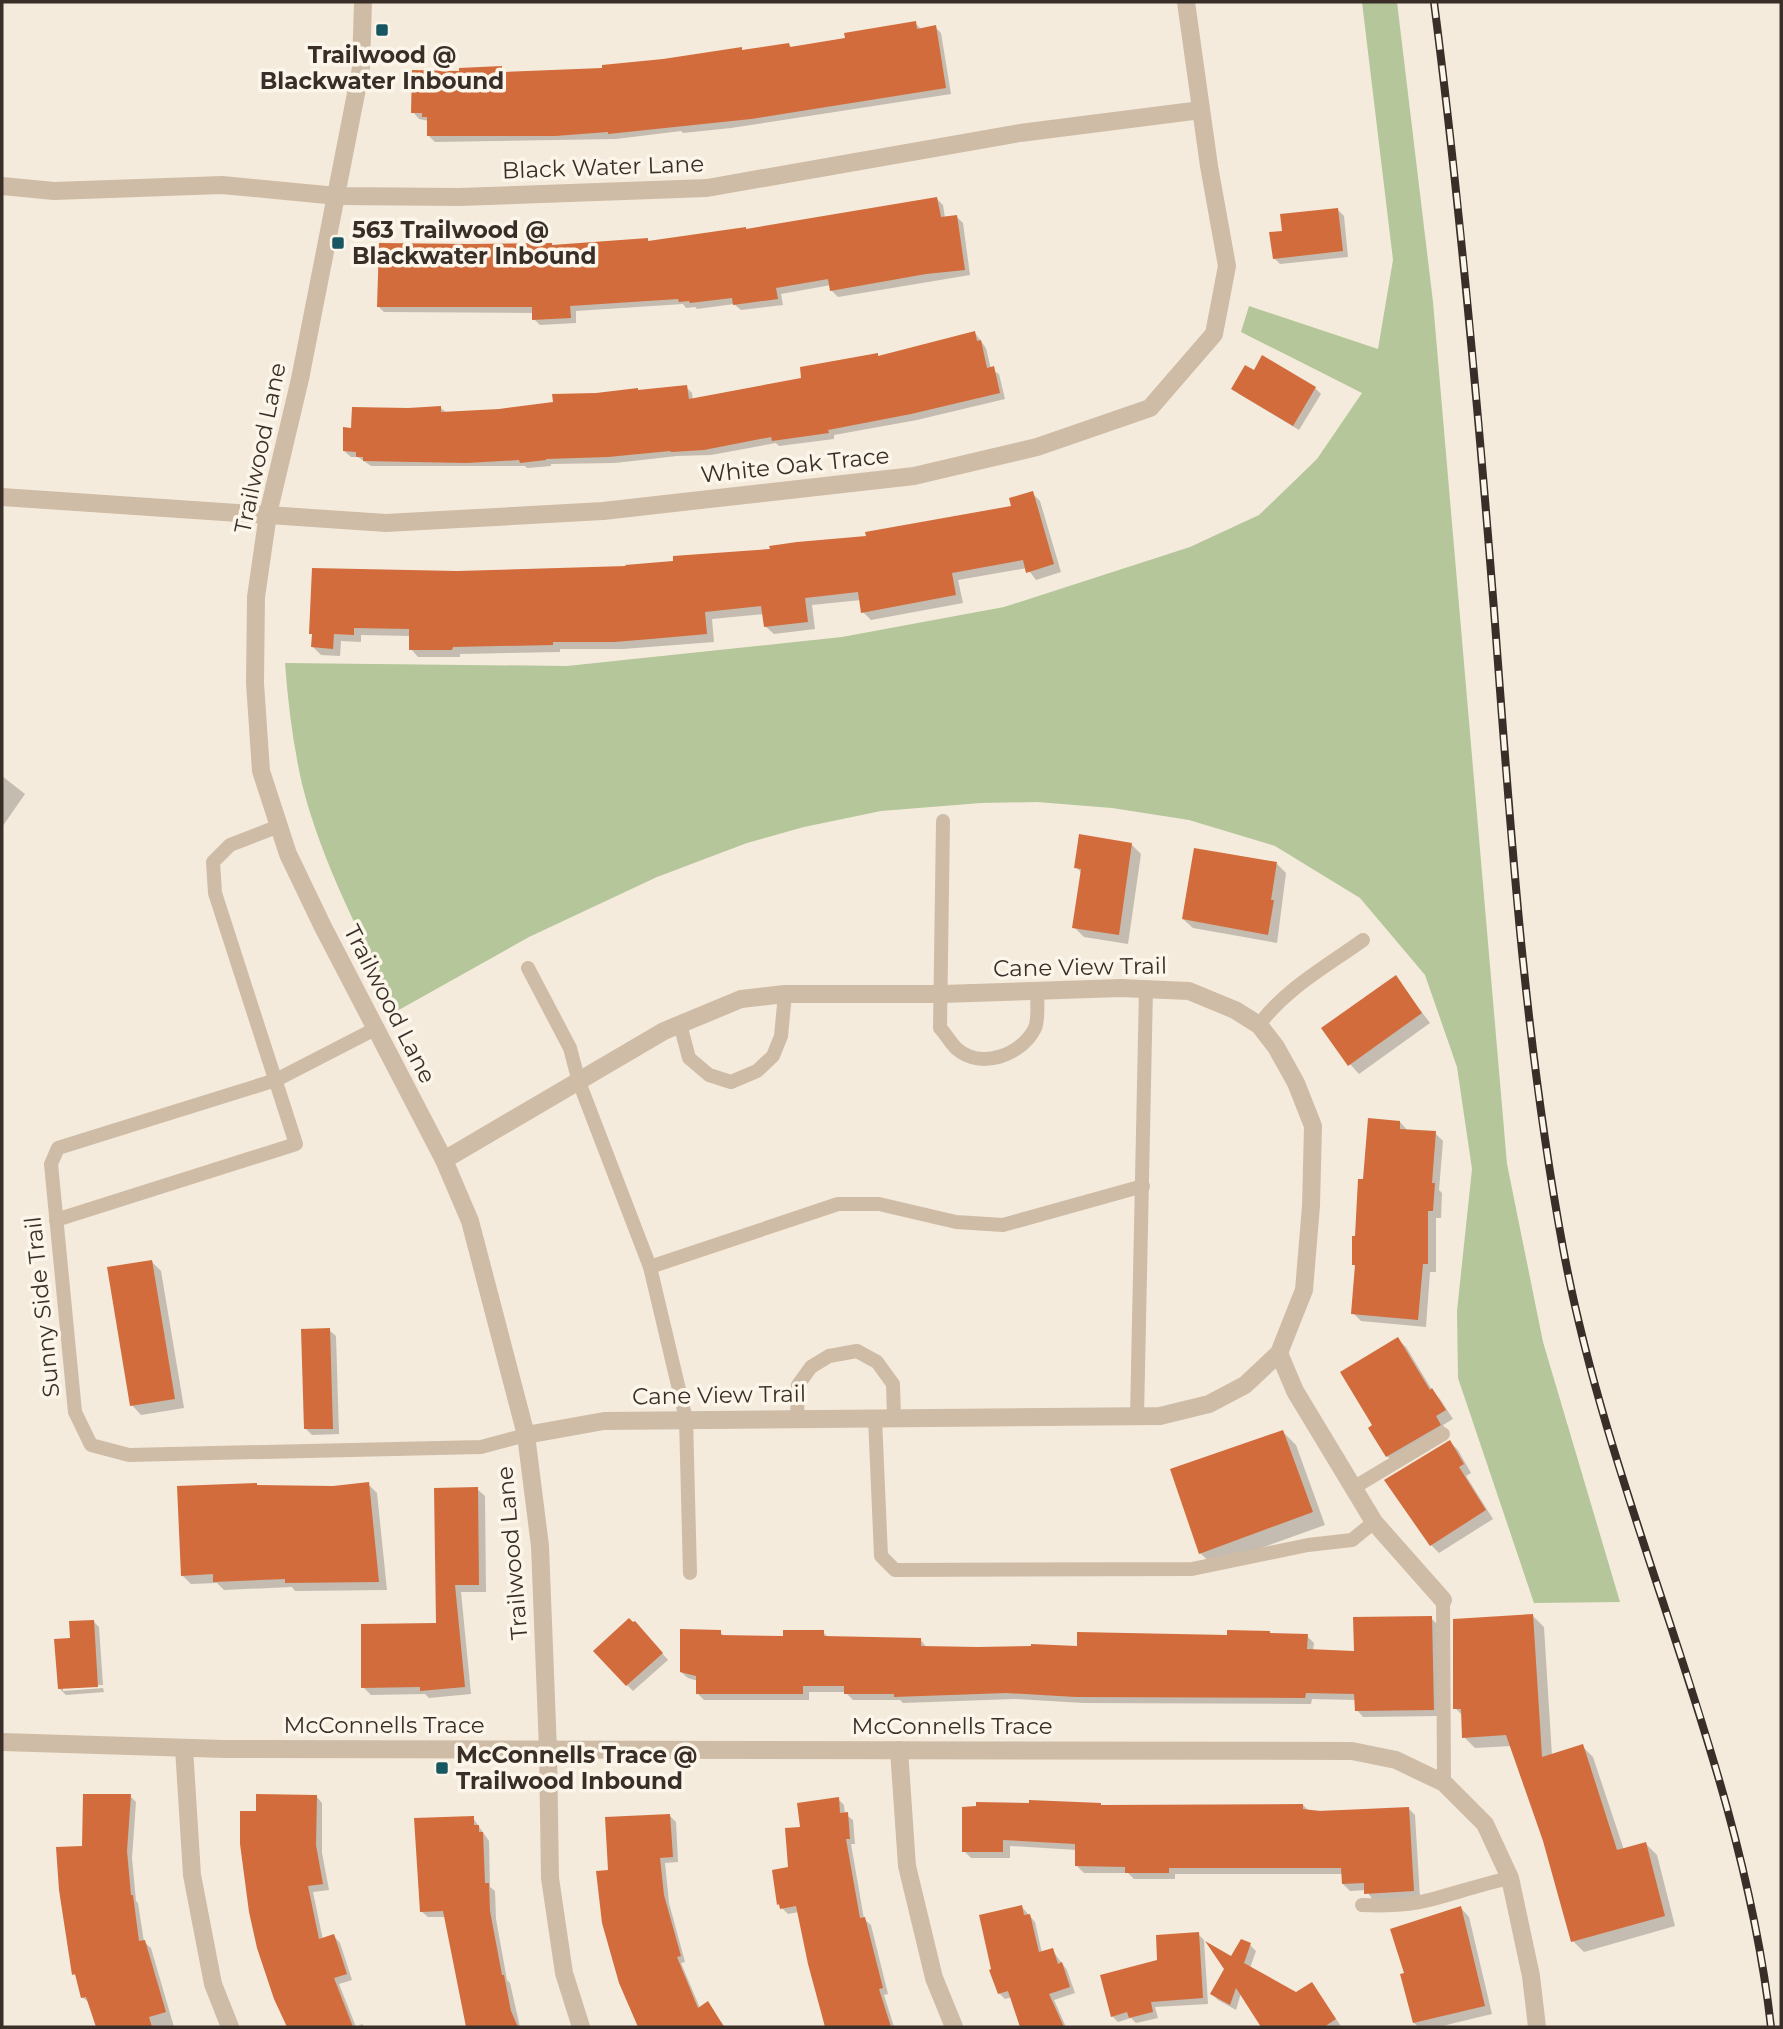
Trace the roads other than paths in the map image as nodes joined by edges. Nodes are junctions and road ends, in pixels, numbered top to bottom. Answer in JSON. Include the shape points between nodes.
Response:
{"nodes":[{"id":1,"x":363,"y":2,"type":"edge"},
{"id":2,"x":1186,"y":2,"type":"edge"},
{"id":3,"x":1201,"y":110,"type":"junction"},
{"id":4,"x":2,"y":186,"type":"edge"},
{"id":5,"x":337,"y":196,"type":"junction"},
{"id":6,"x":2,"y":497,"type":"edge"},
{"id":7,"x":268,"y":514,"type":"junction"},
{"id":8,"x":943,"y":821,"type":"dead end"},
{"id":9,"x":279,"y":825,"type":"junction"},
{"id":10,"x":1363,"y":940,"type":"dead end"},
{"id":11,"x":528,"y":968,"type":"dead end"},
{"id":12,"x":1146,"y":989,"type":"junction"},
{"id":13,"x":1037,"y":990,"type":"junction"},
{"id":14,"x":785,"y":994,"type":"junction"},
{"id":15,"x":942,"y":994,"type":"junction"},
{"id":16,"x":680,"y":1024,"type":"junction"},
{"id":17,"x":1259,"y":1025,"type":"junction"},
{"id":18,"x":375,"y":1029,"type":"junction"},
{"id":19,"x":276,"y":1080,"type":"junction"},
{"id":20,"x":579,"y":1082,"type":"junction"},
{"id":21,"x":444,"y":1160,"type":"junction"},
{"id":22,"x":1143,"y":1186,"type":"junction"},
{"id":23,"x":56,"y":1220,"type":"junction"},
{"id":24,"x":650,"y":1267,"type":"junction"},
{"id":25,"x":1279,"y":1353,"type":"junction"},
{"id":26,"x":1137,"y":1417,"type":"junction"},
{"id":27,"x":875,"y":1418,"type":"junction"},
{"id":28,"x":894,"y":1418,"type":"junction"},
{"id":29,"x":686,"y":1419,"type":"junction"},
{"id":30,"x":797,"y":1419,"type":"junction"},
{"id":31,"x":526,"y":1434,"type":"junction"},
{"id":32,"x":1443,"y":1434,"type":"dead end"},
{"id":33,"x":1353,"y":1488,"type":"junction"},
{"id":34,"x":1374,"y":1522,"type":"junction"},
{"id":35,"x":690,"y":1573,"type":"dead end"},
{"id":36,"x":1443,"y":1600,"type":"joint"},
{"id":37,"x":2,"y":1742,"type":"edge"},
{"id":38,"x":184,"y":1748,"type":"junction"},
{"id":39,"x":548,"y":1750,"type":"junction"},
{"id":40,"x":899,"y":1750,"type":"junction"},
{"id":41,"x":1444,"y":1783,"type":"junction"},
{"id":42,"x":1510,"y":1878,"type":"junction"},
{"id":43,"x":1362,"y":1905,"type":"dead end"},
{"id":44,"x":230,"y":2027,"type":"edge"},
{"id":45,"x":581,"y":2027,"type":"edge"},
{"id":46,"x":954,"y":2027,"type":"edge"},
{"id":47,"x":1537,"y":2027,"type":"edge"}],
"edges":[{"from":1,"to":5,"type":"street","name":"Trailwood Lane","via":[[361,68]]},
{"from":2,"to":3,"type":"street","name":"White Oak Trace"},
{"from":3,"to":5,"type":"street","name":"Black Water Lane","via":[[1007,135],[707,188],[460,197]]},
{"from":3,"to":7,"type":"street","name":"White Oak Trace","via":[[1227,266],[1214,334],[1150,408],[1037,447],[914,476],[589,512],[386,523]]},
{"from":4,"to":5,"type":"street","name":"Black Water Lane","via":[[54,191],[222,185]]},
{"from":5,"to":7,"type":"street","name":"Trailwood Lane"},
{"from":6,"to":7,"type":"street","name":"White Oak Trace"},
{"from":7,"to":9,"type":"street","name":"Trailwood Lane","via":[[256,597],[255,683],[261,771]]},
{"from":8,"to":15,"type":"lane"},
{"from":9,"to":18,"type":"street","name":"Trailwood Lane","via":[[288,854]]},
{"from":9,"to":19,"type":"lane","via":[[230,845],[214,862],[215,893]]},
{"from":10,"to":17,"type":"lane","via":[[1295,988]]},
{"from":11,"to":20,"type":"lane","via":[[570,1048]]},
{"from":12,"to":13,"type":"street","name":"Cane View Trail"},
{"from":12,"to":17,"type":"street","name":"Cane View Trail","via":[[1189,991]]},
{"from":12,"to":22,"type":"lane"},
{"from":13,"to":15,"type":"street","name":"Cane View Trail"},
{"from":13,"to":15,"type":"lane","via":[[1036,1026],[1023,1044],[1005,1055],[977,1060],[957,1049],[940,1028]]},
{"from":14,"to":15,"type":"street","name":"Cane View Trail"},
{"from":14,"to":16,"type":"street","name":"Cane View Trail","via":[[741,999]]},
{"from":14,"to":16,"type":"lane","via":[[781,1035],[773,1056],[757,1071],[731,1082],[709,1076],[689,1058]]},
{"from":16,"to":20,"type":"street","name":"Cane View Trail"},
{"from":17,"to":25,"type":"street","name":"Cane View Trail","via":[[1296,1083],[1313,1126],[1304,1290]]},
{"from":18,"to":19,"type":"lane","name":"Sunny Side Trail"},
{"from":18,"to":21,"type":"street","name":"Trailwood Lane"},
{"from":19,"to":23,"type":"lane","name":"Sunny Side Trail","via":[[58,1148],[51,1164]]},
{"from":19,"to":23,"type":"lane","via":[[296,1144]]},
{"from":20,"to":21,"type":"street","name":"Cane View Trail"},
{"from":20,"to":24,"type":"lane"},
{"from":21,"to":31,"type":"street","name":"Trailwood Lane","via":[[470,1221]]},
{"from":22,"to":24,"type":"lane","via":[[1003,1225],[956,1222],[879,1203],[838,1204]]},
{"from":22,"to":26,"type":"lane"},
{"from":23,"to":31,"type":"lane","name":"Sunny Side Trail","via":[[75,1412],[91,1445],[129,1455],[481,1447]]},
{"from":24,"to":29,"type":"lane"},
{"from":25,"to":26,"type":"street","name":"Cane View Trail","via":[[1245,1385],[1209,1404]]},
{"from":25,"to":33,"type":"street","via":[[1295,1391]]},
{"from":26,"to":28,"type":"street","name":"Cane View Trail"},
{"from":27,"to":28,"type":"street","name":"Cane View Trail"},
{"from":27,"to":30,"type":"street","name":"Cane View Trail"},
{"from":27,"to":34,"type":"lane","via":[[881,1556],[895,1570],[1192,1569],[1352,1540]]},
{"from":28,"to":30,"type":"lane","via":[[893,1384],[877,1362],[858,1351],[829,1356],[811,1367],[798,1385]]},
{"from":29,"to":30,"type":"street","name":"Cane View Trail"},
{"from":29,"to":31,"type":"street","name":"Cane View Trail","via":[[604,1421]]},
{"from":29,"to":35,"type":"lane"},
{"from":31,"to":39,"type":"street","name":"Trailwood Lane","via":[[540,1546]]},
{"from":32,"to":33,"type":"lane"},
{"from":33,"to":34,"type":"street"},
{"from":34,"to":36,"type":"street"},
{"from":36,"to":41,"type":"lane"},
{"from":37,"to":38,"type":"street","name":"McConnells Trace"},
{"from":38,"to":39,"type":"street","name":"McConnells Trace"},
{"from":38,"to":44,"type":"street","via":[[192,1875],[213,1984]]},
{"from":39,"to":40,"type":"street","name":"McConnells Trace"},
{"from":39,"to":45,"type":"street","name":"Trailwood Lane","via":[[550,1878],[564,1973]]},
{"from":40,"to":41,"type":"street","name":"McConnells Trace","via":[[1352,1751],[1396,1760]]},
{"from":40,"to":46,"type":"street","via":[[907,1866],[934,1978]]},
{"from":41,"to":42,"type":"street","name":"McConnells Trace","via":[[1485,1824]]},
{"from":42,"to":43,"type":"lane","via":[[1427,1901]]},
{"from":42,"to":47,"type":"street","name":"McConnells Trace"}]}
